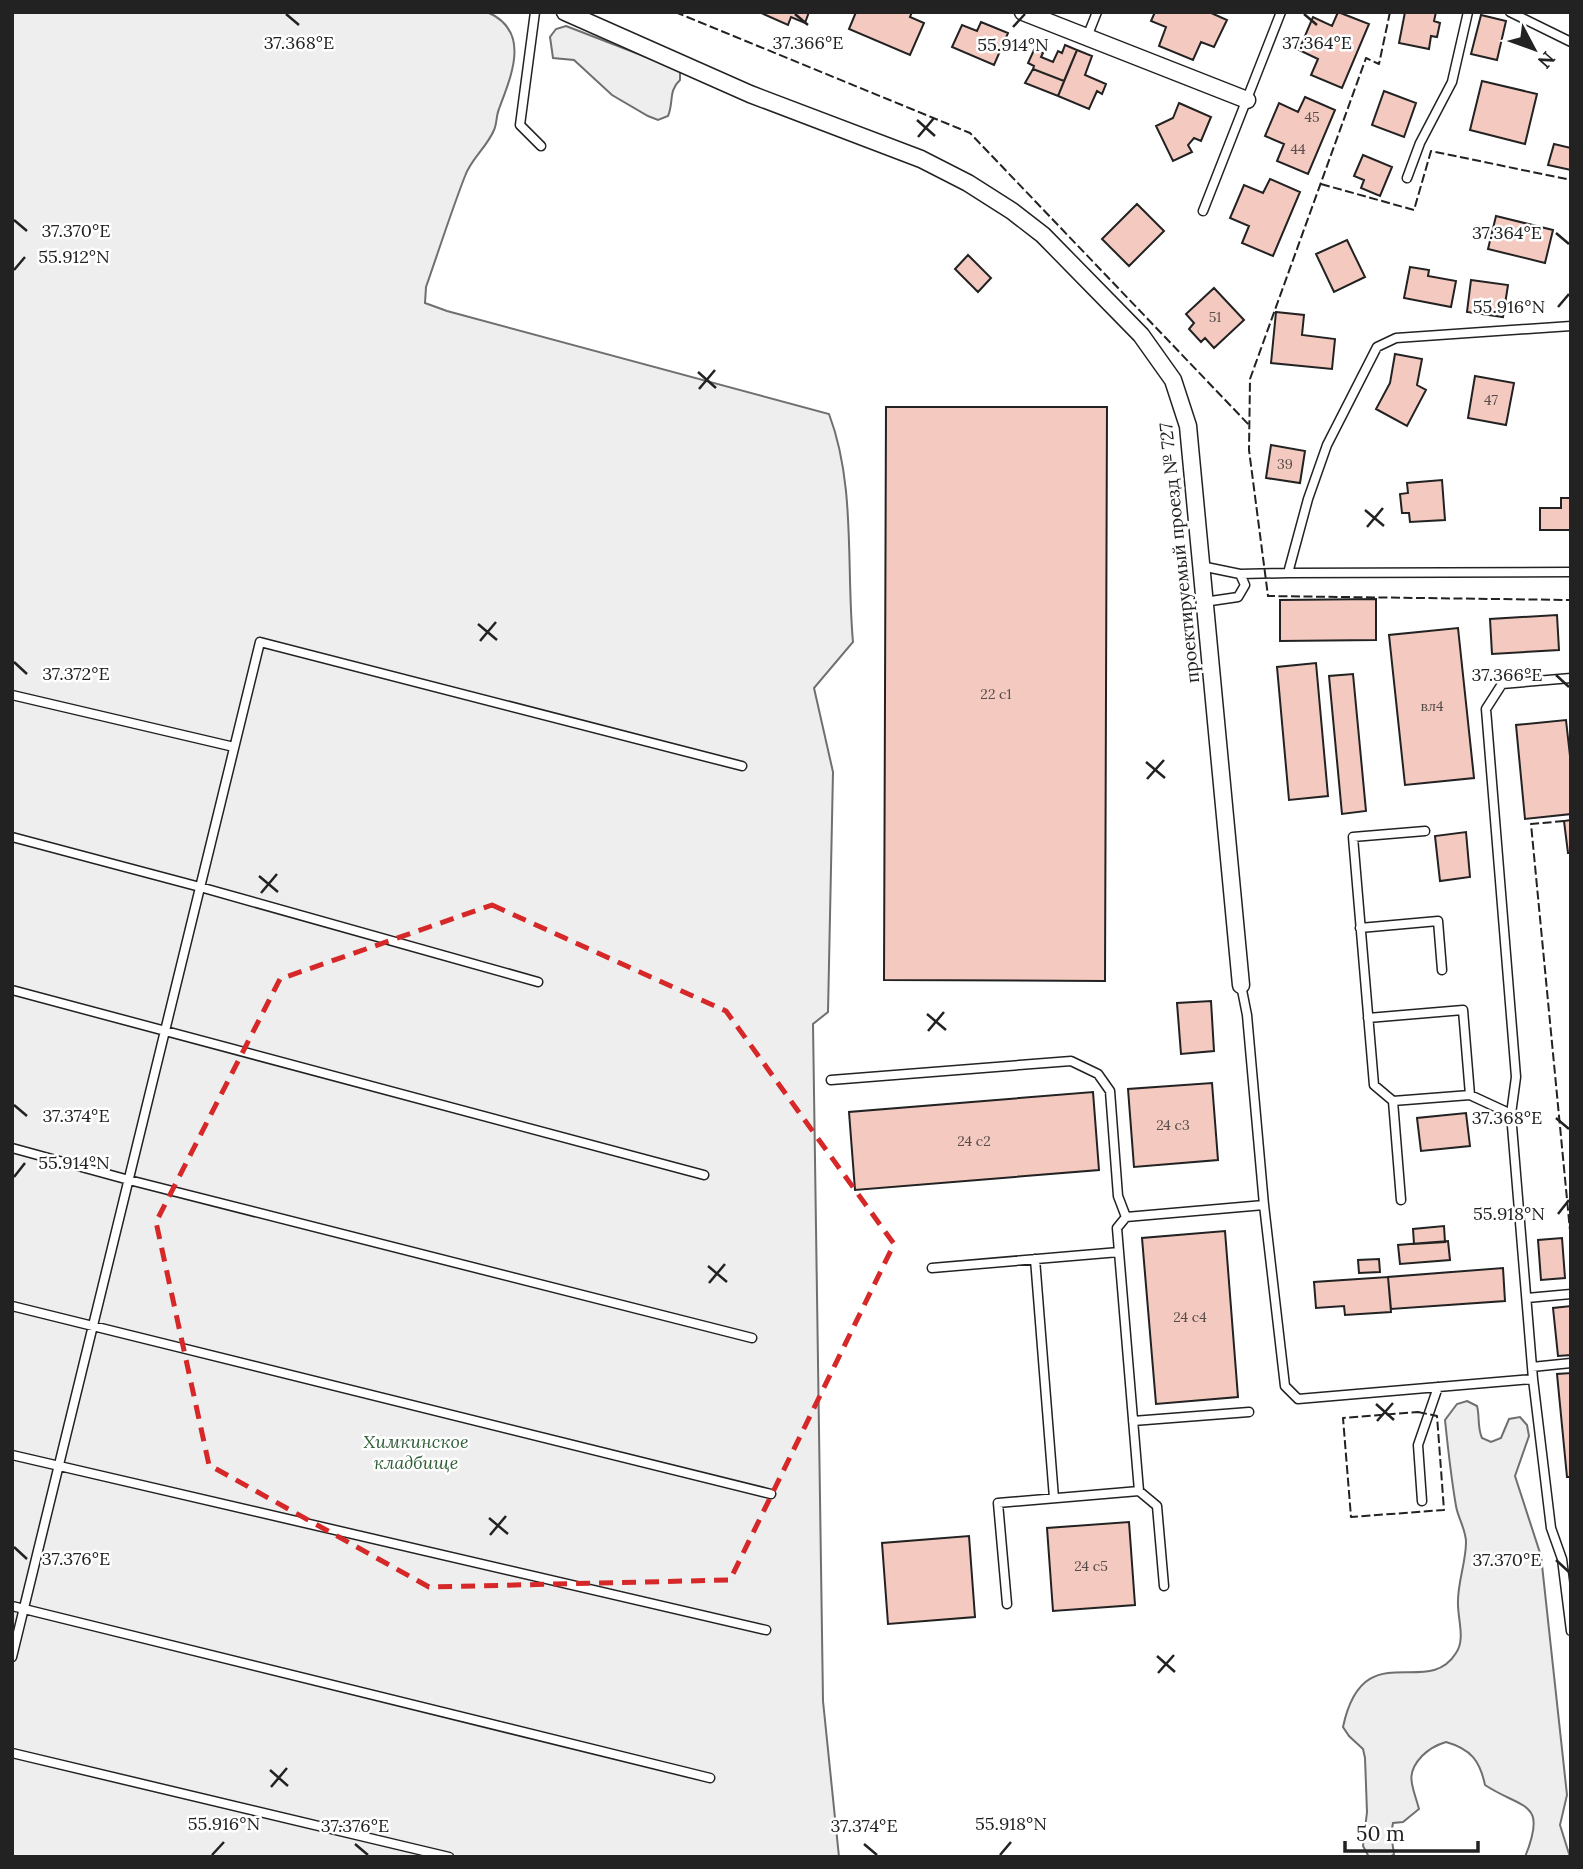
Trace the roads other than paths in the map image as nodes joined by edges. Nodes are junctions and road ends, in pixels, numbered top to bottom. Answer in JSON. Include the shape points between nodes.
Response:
{"nodes":[{"id":1,"x":535,"y":12,"type":"edge"},
{"id":2,"x":565,"y":12,"type":"edge"},
{"id":3,"x":1023,"y":12,"type":"edge"},
{"id":4,"x":1097,"y":12,"type":"edge"},
{"id":5,"x":1282,"y":12,"type":"edge"},
{"id":6,"x":1468,"y":12,"type":"edge"},
{"id":7,"x":1510,"y":12,"type":"edge"},
{"id":8,"x":1087,"y":37,"type":"junction"},
{"id":9,"x":1571,"y":42,"type":"edge"},
{"id":10,"x":1247,"y":100,"type":"junction"},
{"id":11,"x":541,"y":146,"type":"dead end"},
{"id":12,"x":1407,"y":178,"type":"dead end"},
{"id":13,"x":1203,"y":211,"type":"dead end"},
{"id":14,"x":1571,"y":326,"type":"edge"},
{"id":15,"x":1200,"y":566,"type":"junction"},
{"id":16,"x":1288,"y":572,"type":"junction"},
{"id":17,"x":1571,"y":572,"type":"edge"},
{"id":18,"x":1240,"y":574,"type":"junction"},
{"id":19,"x":1204,"y":602,"type":"junction"},
{"id":20,"x":1571,"y":678,"type":"edge"},
{"id":21,"x":12,"y":695,"type":"edge"},
{"id":22,"x":234,"y":747,"type":"junction"},
{"id":23,"x":743,"y":766,"type":"dead end"},
{"id":24,"x":1424,"y":831,"type":"dead end"},
{"id":25,"x":12,"y":837,"type":"edge"},
{"id":26,"x":200,"y":887,"type":"junction"},
{"id":27,"x":1360,"y":928,"type":"junction"},
{"id":28,"x":1442,"y":970,"type":"dead end"},
{"id":29,"x":538,"y":982,"type":"dead end"},
{"id":30,"x":1241,"y":985,"type":"joint"},
{"id":31,"x":12,"y":990,"type":"edge"},
{"id":32,"x":1368,"y":1018,"type":"junction"},
{"id":33,"x":165,"y":1031,"type":"junction"},
{"id":34,"x":831,"y":1080,"type":"dead end"},
{"id":35,"x":1471,"y":1095,"type":"junction"},
{"id":36,"x":1393,"y":1101,"type":"junction"},
{"id":37,"x":1511,"y":1114,"type":"junction"},
{"id":38,"x":12,"y":1148,"type":"edge"},
{"id":39,"x":704,"y":1175,"type":"dead end"},
{"id":40,"x":129,"y":1180,"type":"junction"},
{"id":41,"x":1401,"y":1200,"type":"dead end"},
{"id":42,"x":1264,"y":1205,"type":"junction"},
{"id":43,"x":1126,"y":1217,"type":"junction"},
{"id":44,"x":1119,"y":1252,"type":"junction"},
{"id":45,"x":1035,"y":1259,"type":"junction"},
{"id":46,"x":932,"y":1268,"type":"dead end"},
{"id":47,"x":1571,"y":1294,"type":"edge"},
{"id":48,"x":1527,"y":1298,"type":"junction"},
{"id":49,"x":12,"y":1306,"type":"edge"},
{"id":50,"x":93,"y":1327,"type":"junction"},
{"id":51,"x":752,"y":1338,"type":"dead end"},
{"id":52,"x":1571,"y":1363,"type":"edge"},
{"id":53,"x":1532,"y":1367,"type":"junction"},
{"id":54,"x":1534,"y":1378,"type":"junction"},
{"id":55,"x":1438,"y":1387,"type":"junction"},
{"id":56,"x":1249,"y":1412,"type":"dead end"},
{"id":57,"x":1133,"y":1422,"type":"junction"},
{"id":58,"x":12,"y":1455,"type":"edge"},
{"id":59,"x":58,"y":1467,"type":"junction"},
{"id":60,"x":1139,"y":1491,"type":"junction"},
{"id":61,"x":771,"y":1494,"type":"dead end"},
{"id":62,"x":1054,"y":1498,"type":"junction"},
{"id":63,"x":1422,"y":1501,"type":"dead end"},
{"id":64,"x":1164,"y":1587,"type":"dead end"},
{"id":65,"x":1007,"y":1604,"type":"dead end"},
{"id":66,"x":12,"y":1606,"type":"edge"},
{"id":67,"x":24,"y":1609,"type":"junction"},
{"id":68,"x":766,"y":1630,"type":"dead end"},
{"id":69,"x":1571,"y":1631,"type":"edge"},
{"id":70,"x":12,"y":1657,"type":"edge"},
{"id":71,"x":12,"y":1752,"type":"edge"},
{"id":72,"x":710,"y":1778,"type":"dead end"},
{"id":73,"x":449,"y":1857,"type":"edge"}],
"edges":[{"from":1,"to":11,"type":"lane","via":[[520,125]]},
{"from":2,"to":15,"type":"street","name":"проектируемый проезд № 727","via":[[750,94],[920,159],[968,183],[1043,235],[1141,335],[1173,380],[1188,426]]},
{"from":3,"to":8,"type":"street"},
{"from":4,"to":8,"type":"lane"},
{"from":5,"to":10,"type":"lane"},
{"from":6,"to":12,"type":"lane","via":[[1452,82]]},
{"from":7,"to":9,"type":"lane"},
{"from":8,"to":10,"type":"street"},
{"from":10,"to":13,"type":"lane"},
{"from":14,"to":16,"type":"lane","via":[[1396,338],[1377,346],[1327,444]]},
{"from":15,"to":18,"type":"lane"},
{"from":15,"to":19,"type":"street","name":"проектируемый проезд № 727"},
{"from":16,"to":17,"type":"lane"},
{"from":16,"to":18,"type":"lane"},
{"from":18,"to":19,"type":"lane","via":[[1245,585],[1238,597]]},
{"from":19,"to":30,"type":"street","name":"проектируемый проезд № 727"},
{"from":20,"to":37,"type":"lane","via":[[1503,684],[1486,709],[1516,1077]]},
{"from":21,"to":22,"type":"lane"},
{"from":22,"to":23,"type":"lane","via":[[260,642]]},
{"from":22,"to":26,"type":"lane"},
{"from":24,"to":27,"type":"lane","via":[[1353,837]]},
{"from":25,"to":26,"type":"lane"},
{"from":26,"to":29,"type":"lane"},
{"from":26,"to":33,"type":"lane"},
{"from":27,"to":28,"type":"lane","via":[[1438,921]]},
{"from":27,"to":32,"type":"lane"},
{"from":30,"to":42,"type":"lane"},
{"from":31,"to":33,"type":"lane"},
{"from":32,"to":35,"type":"lane","via":[[1463,1010]]},
{"from":32,"to":36,"type":"lane","via":[[1374,1085]]},
{"from":33,"to":39,"type":"lane"},
{"from":33,"to":40,"type":"lane"},
{"from":34,"to":43,"type":"lane","via":[[1071,1061],[1098,1074],[1110,1091],[1118,1196]]},
{"from":35,"to":36,"type":"lane"},
{"from":35,"to":37,"type":"lane"},
{"from":36,"to":41,"type":"lane"},
{"from":37,"to":48,"type":"lane"},
{"from":38,"to":40,"type":"lane"},
{"from":40,"to":50,"type":"lane"},
{"from":40,"to":51,"type":"lane"},
{"from":42,"to":43,"type":"lane"},
{"from":42,"to":55,"type":"lane","via":[[1285,1386],[1298,1399]]},
{"from":43,"to":44,"type":"lane","via":[[1117,1228]]},
{"from":44,"to":45,"type":"lane"},
{"from":44,"to":57,"type":"lane"},
{"from":45,"to":46,"type":"lane"},
{"from":45,"to":62,"type":"lane"},
{"from":47,"to":48,"type":"lane"},
{"from":48,"to":53,"type":"lane"},
{"from":49,"to":50,"type":"lane"},
{"from":50,"to":59,"type":"lane"},
{"from":50,"to":61,"type":"lane"},
{"from":52,"to":53,"type":"lane"},
{"from":53,"to":54,"type":"lane"},
{"from":54,"to":55,"type":"lane"},
{"from":54,"to":69,"type":"lane","via":[[1551,1528],[1562,1559]]},
{"from":55,"to":63,"type":"lane","via":[[1418,1445]]},
{"from":56,"to":57,"type":"lane"},
{"from":57,"to":60,"type":"lane"},
{"from":58,"to":59,"type":"lane"},
{"from":59,"to":67,"type":"lane"},
{"from":59,"to":68,"type":"lane"},
{"from":60,"to":62,"type":"lane"},
{"from":60,"to":64,"type":"lane","via":[[1157,1506]]},
{"from":62,"to":65,"type":"lane","via":[[998,1503]]},
{"from":66,"to":67,"type":"lane"},
{"from":67,"to":70,"type":"lane"},
{"from":67,"to":72,"type":"lane"},
{"from":71,"to":73,"type":"lane"}]}
